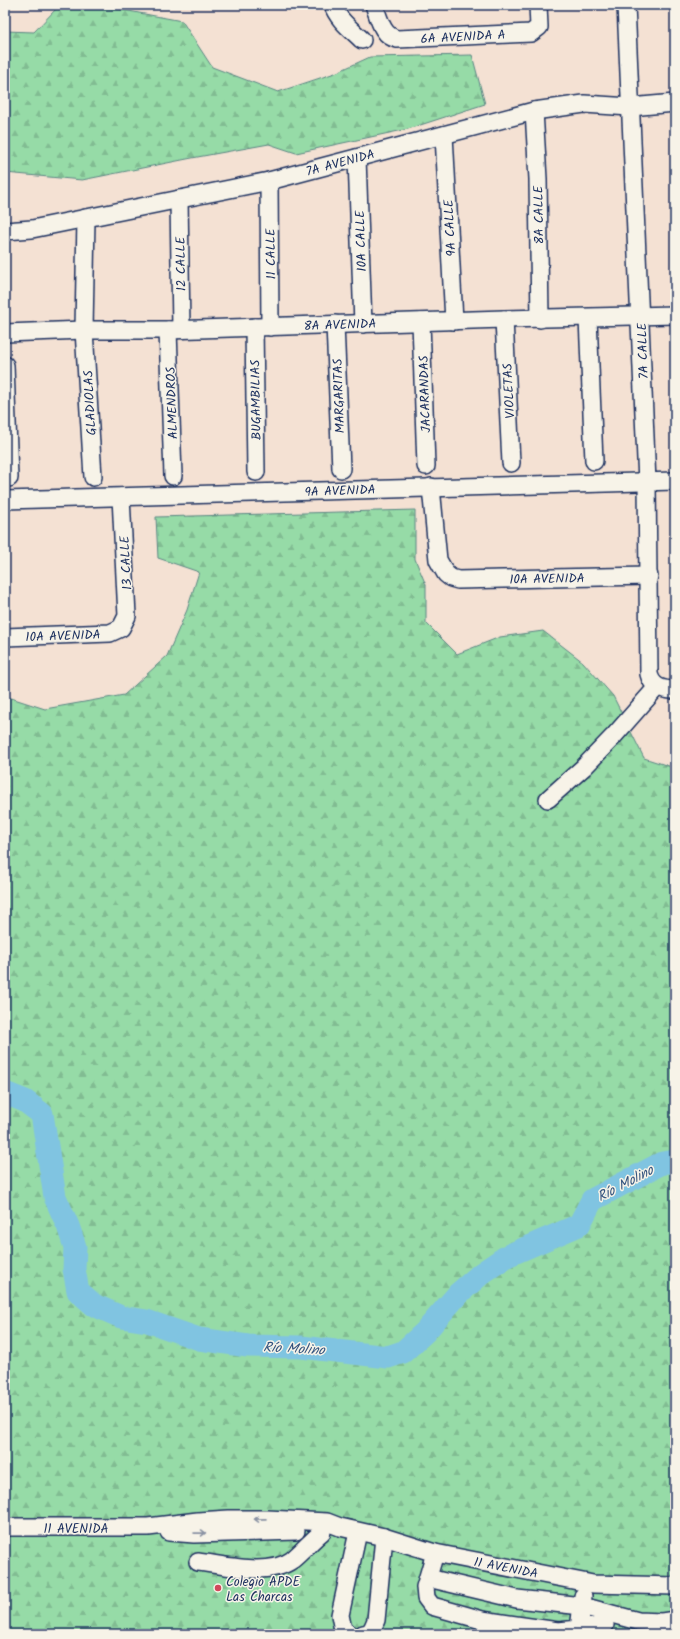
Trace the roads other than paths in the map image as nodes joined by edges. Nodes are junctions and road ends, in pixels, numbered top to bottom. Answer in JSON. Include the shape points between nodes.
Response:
{"nodes":[{"id":1,"x":333,"y":5,"type":"edge"},
{"id":2,"x":374,"y":5,"type":"edge"},
{"id":3,"x":538,"y":5,"type":"edge"},
{"id":4,"x":627,"y":8,"type":"edge"},
{"id":5,"x":362,"y":40,"type":"dead end"},
{"id":6,"x":675,"y":103,"type":"edge"},
{"id":7,"x":630,"y":107,"type":"junction"},
{"id":8,"x":534,"y":111,"type":"junction"},
{"id":9,"x":444,"y":135,"type":"junction"},
{"id":10,"x":358,"y":158,"type":"junction"},
{"id":11,"x":269,"y":181,"type":"junction"},
{"id":12,"x":178,"y":200,"type":"junction"},
{"id":13,"x":86,"y":218,"type":"junction"},
{"id":14,"x":5,"y":231,"type":"edge"},
{"id":15,"x":675,"y":315,"type":"edge"},
{"id":16,"x":641,"y":316,"type":"junction"},
{"id":17,"x":540,"y":318,"type":"junction"},
{"id":18,"x":588,"y":318,"type":"junction"},
{"id":19,"x":504,"y":319,"type":"junction"},
{"id":20,"x":454,"y":321,"type":"junction"},
{"id":21,"x":421,"y":322,"type":"junction"},
{"id":22,"x":336,"y":324,"type":"junction"},
{"id":23,"x":363,"y":324,"type":"junction"},
{"id":24,"x":254,"y":327,"type":"junction"},
{"id":25,"x":270,"y":327,"type":"junction"},
{"id":26,"x":84,"y":330,"type":"junction"},
{"id":27,"x":175,"y":330,"type":"junction"},
{"id":28,"x":5,"y":332,"type":"edge"},
{"id":29,"x":5,"y":365,"type":"edge"},
{"id":30,"x":594,"y":461,"type":"dead end"},
{"id":31,"x":512,"y":463,"type":"dead end"},
{"id":32,"x":426,"y":466,"type":"dead end"},
{"id":33,"x":341,"y":469,"type":"dead end"},
{"id":34,"x":256,"y":472,"type":"dead end"},
{"id":35,"x":173,"y":476,"type":"dead end"},
{"id":36,"x":93,"y":477,"type":"dead end"},
{"id":37,"x":9,"y":478,"type":"dead end"},
{"id":38,"x":675,"y":481,"type":"edge"},
{"id":39,"x":647,"y":482,"type":"junction"},
{"id":40,"x":431,"y":488,"type":"junction"},
{"id":41,"x":121,"y":497,"type":"junction"},
{"id":42,"x":5,"y":500,"type":"edge"},
{"id":43,"x":649,"y":576,"type":"junction"},
{"id":44,"x":121,"y":628,"type":"joint"},
{"id":45,"x":5,"y":637,"type":"edge"},
{"id":46,"x":657,"y":687,"type":"junction"},
{"id":47,"x":675,"y":690,"type":"edge"},
{"id":48,"x":548,"y":799,"type":"dead end"},
{"id":49,"x":5,"y":1527,"type":"edge"},
{"id":50,"x":148,"y":1527,"type":"junction"},
{"id":51,"x":340,"y":1527,"type":"junction"},
{"id":52,"x":322,"y":1532,"type":"junction"},
{"id":53,"x":358,"y":1532,"type":"junction"},
{"id":54,"x":384,"y":1537,"type":"junction"},
{"id":55,"x":435,"y":1553,"type":"junction"},
{"id":56,"x":198,"y":1562,"type":"dead end"},
{"id":57,"x":428,"y":1578,"type":"junction"},
{"id":58,"x":584,"y":1583,"type":"junction"},
{"id":59,"x":675,"y":1586,"type":"edge"},
{"id":60,"x":589,"y":1608,"type":"junction"},
{"id":61,"x":675,"y":1620,"type":"edge"},
{"id":62,"x":638,"y":1621,"type":"junction"},
{"id":63,"x":484,"y":1627,"type":"edge"},
{"id":64,"x":610,"y":1630,"type":"edge"},
{"id":65,"x":578,"y":1631,"type":"edge"},
{"id":66,"x":350,"y":1634,"type":"edge"},
{"id":67,"x":363,"y":1634,"type":"edge"},
{"id":68,"x":652,"y":1634,"type":"edge"}],
"edges":[{"from":1,"to":5,"type":"street","via":[[334,10]]},
{"from":2,"to":3,"type":"street","name":"6A AVENIDA A","via":[[386,34],[397,39],[531,33],[538,27]]},
{"from":4,"to":7,"type":"street","name":"7A CALLE"},
{"from":6,"to":7,"type":"street","name":"7A AVENIDA"},
{"from":7,"to":8,"type":"street","name":"7A AVENIDA","via":[[584,104]]},
{"from":7,"to":16,"type":"street","name":"7A CALLE"},
{"from":8,"to":9,"type":"street","name":"7A AVENIDA"},
{"from":8,"to":17,"type":"street","name":"8A CALLE","via":[[538,178]]},
{"from":9,"to":10,"type":"street","name":"7A AVENIDA"},
{"from":9,"to":20,"type":"street","name":"9A CALLE"},
{"from":10,"to":11,"type":"street","name":"7A AVENIDA"},
{"from":10,"to":23,"type":"street","name":"10A CALLE"},
{"from":11,"to":12,"type":"street","name":"7A AVENIDA"},
{"from":11,"to":25,"type":"street","name":"11 CALLE"},
{"from":12,"to":13,"type":"street","name":"7A AVENIDA"},
{"from":12,"to":27,"type":"street","name":"12 CALLE"},
{"from":13,"to":14,"type":"street","name":"7A AVENIDA","via":[[32,229]]},
{"from":13,"to":26,"type":"street"},
{"from":15,"to":16,"type":"street","name":"8A AVENIDA"},
{"from":16,"to":18,"type":"street","name":"8A AVENIDA"},
{"from":16,"to":39,"type":"street","name":"7A CALLE"},
{"from":17,"to":18,"type":"street","name":"8A AVENIDA"},
{"from":17,"to":19,"type":"street","name":"8A AVENIDA"},
{"from":18,"to":30,"type":"street"},
{"from":19,"to":20,"type":"street","name":"8A AVENIDA"},
{"from":19,"to":31,"type":"street","name":"VIOLETAS"},
{"from":20,"to":21,"type":"street","name":"8A AVENIDA"},
{"from":21,"to":23,"type":"street","name":"8A AVENIDA"},
{"from":21,"to":32,"type":"street","name":"JACARANDAS"},
{"from":22,"to":23,"type":"street","name":"8A AVENIDA"},
{"from":22,"to":25,"type":"street","name":"8A AVENIDA"},
{"from":22,"to":33,"type":"street","name":"MARGARITAS"},
{"from":24,"to":25,"type":"street","name":"8A AVENIDA"},
{"from":24,"to":27,"type":"street","name":"8A AVENIDA"},
{"from":24,"to":34,"type":"street","name":"BUGAMBILIAS"},
{"from":26,"to":27,"type":"street","name":"8A AVENIDA"},
{"from":26,"to":28,"type":"street","name":"8A AVENIDA"},
{"from":26,"to":36,"type":"street","name":"GLADIOLAS"},
{"from":27,"to":35,"type":"street","name":"ALMENDROS"},
{"from":29,"to":37,"type":"street"},
{"from":38,"to":39,"type":"street","name":"9A AVENIDA"},
{"from":39,"to":40,"type":"street","name":"9A AVENIDA"},
{"from":39,"to":43,"type":"street","name":"7A CALLE"},
{"from":40,"to":41,"type":"street","name":"9A AVENIDA"},
{"from":40,"to":43,"type":"street","name":"10A AVENIDA","via":[[438,560],[446,574],[458,580]]},
{"from":41,"to":42,"type":"street","name":"9A AVENIDA"},
{"from":41,"to":44,"type":"street","name":"13 CALLE","via":[[127,616]]},
{"from":43,"to":46,"type":"street","name":"7A CALLE","via":[[649,674]]},
{"from":44,"to":45,"type":"street","name":"10A AVENIDA","via":[[110,633]]},
{"from":46,"to":47,"type":"street"},
{"from":46,"to":48,"type":"street","via":[[614,737]]},
{"from":49,"to":50,"type":"street","name":"11 AVENIDA"},
{"from":51,"to":50,"type":"street","name":"11 AVENIDA","one_way":true,"via":[[327,1522],[267,1519],[198,1521]]},
{"from":50,"to":52,"type":"street","name":"11 AVENIDA","one_way":true,"via":[[173,1533],[194,1534]]},
{"from":51,"to":52,"type":"street","name":"11 AVENIDA"},
{"from":51,"to":53,"type":"street","name":"11 AVENIDA"},
{"from":52,"to":56,"type":"street","via":[[292,1560],[279,1567],[264,1569]]},
{"from":53,"to":54,"type":"street","name":"11 AVENIDA"},
{"from":53,"to":66,"type":"street","via":[[340,1615],[343,1630]]},
{"from":54,"to":55,"type":"street","name":"11 AVENIDA"},
{"from":54,"to":67,"type":"street","via":[[376,1620],[373,1630]]},
{"from":55,"to":57,"type":"street"},
{"from":55,"to":58,"type":"street","name":"11 AVENIDA"},
{"from":57,"to":60,"type":"street","via":[[517,1599]]},
{"from":57,"to":63,"type":"street","via":[[425,1587],[426,1598],[432,1606]]},
{"from":58,"to":59,"type":"street","name":"11 AVENIDA"},
{"from":58,"to":60,"type":"street"},
{"from":60,"to":62,"type":"street"},
{"from":60,"to":64,"type":"street"},
{"from":60,"to":65,"type":"street"},
{"from":61,"to":62,"type":"street"},
{"from":62,"to":68,"type":"street"},
{"from":63,"to":65,"type":"street"},
{"from":64,"to":65,"type":"street"}]}
